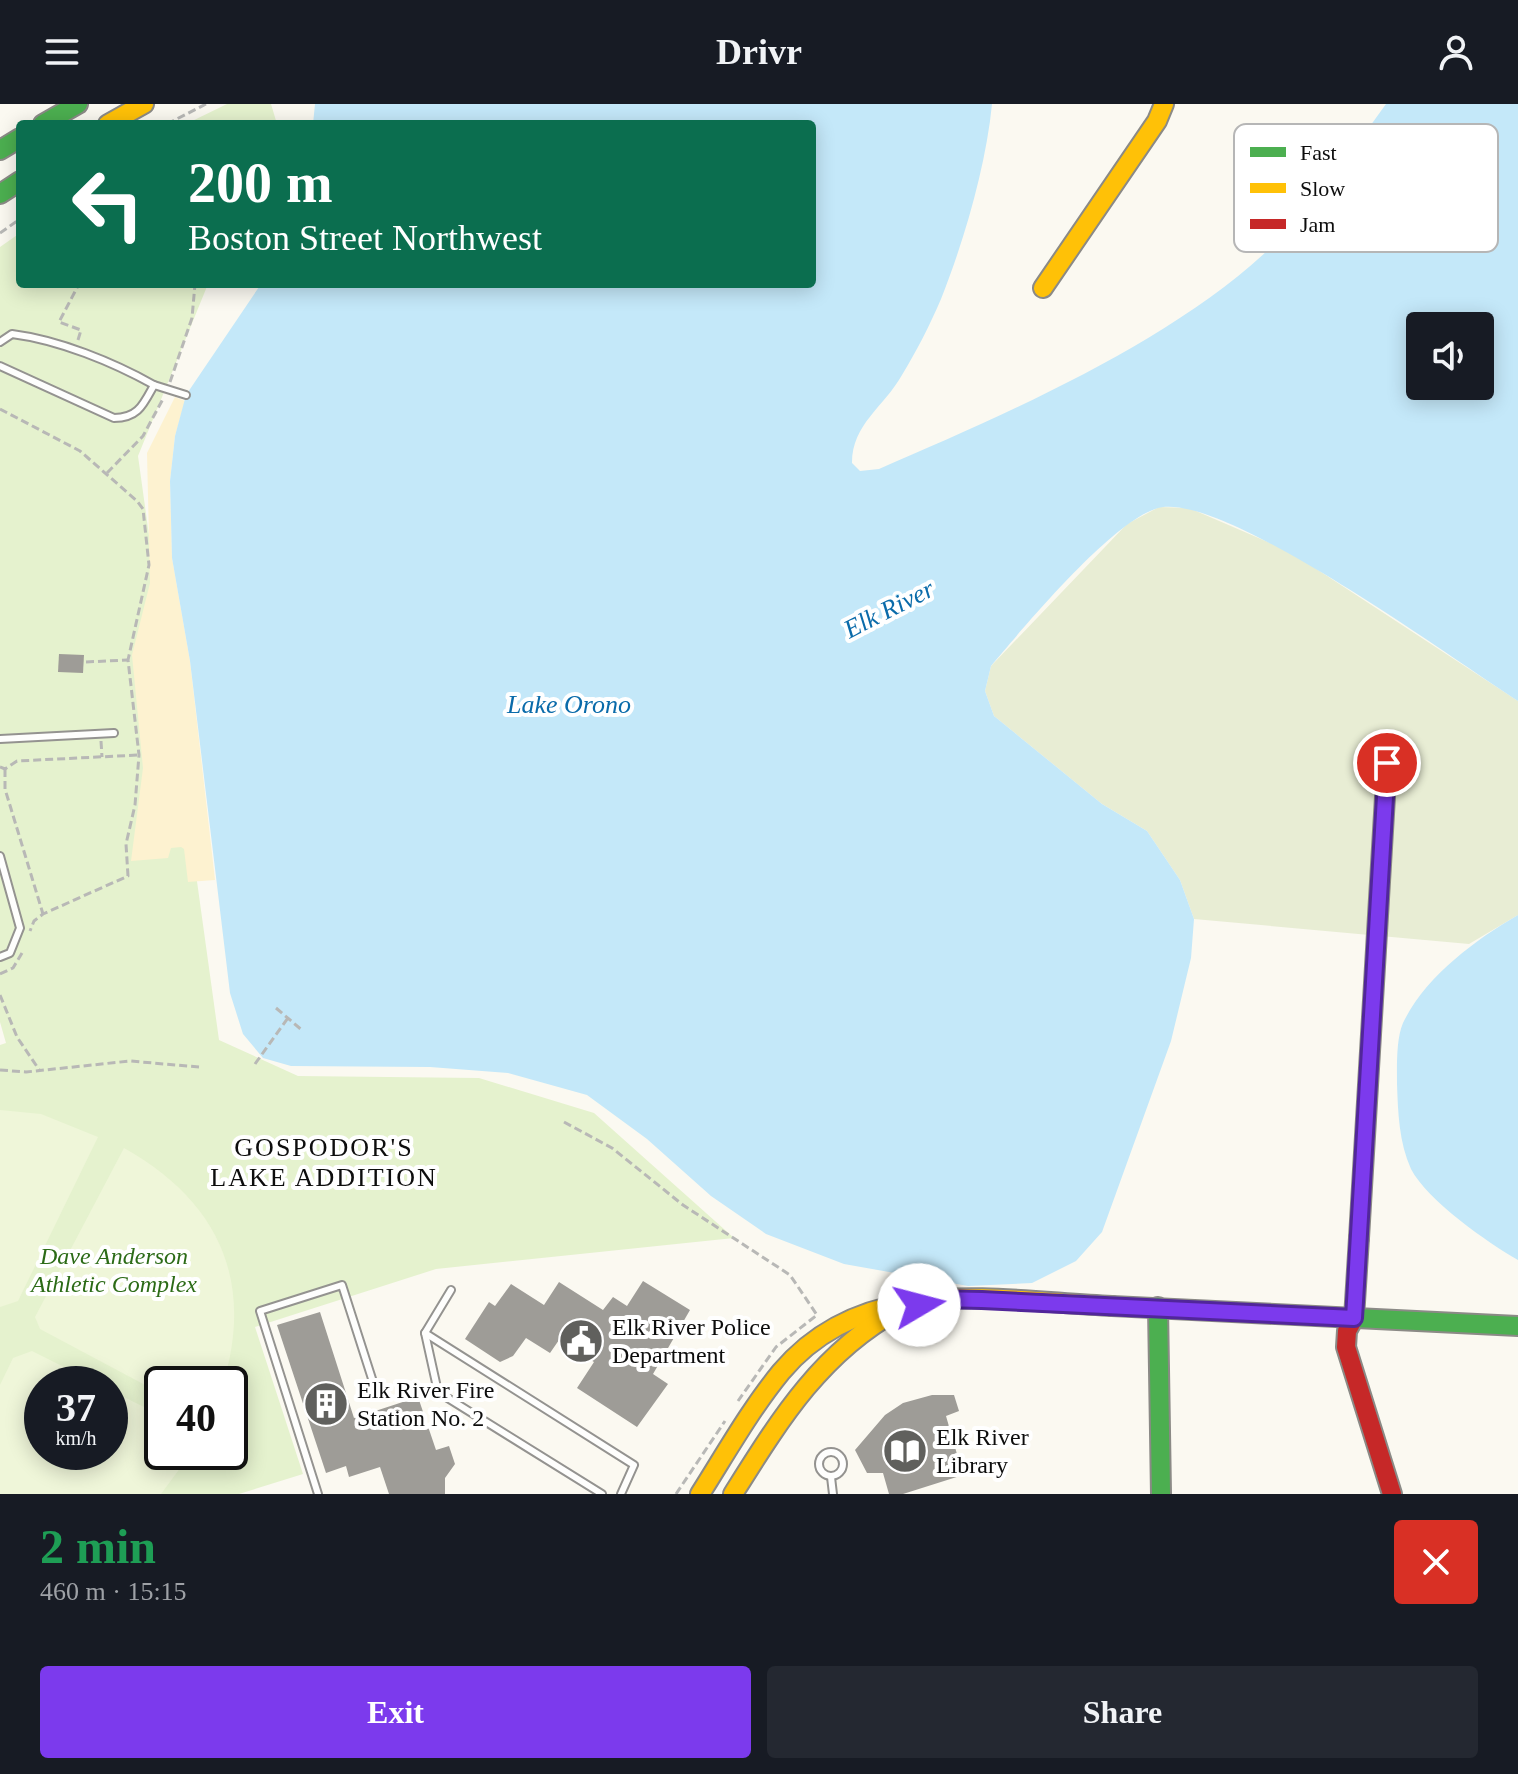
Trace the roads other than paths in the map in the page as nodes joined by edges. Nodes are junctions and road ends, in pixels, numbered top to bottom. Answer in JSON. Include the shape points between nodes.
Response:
{"nodes":[{"id":1,"x":78,"y":104,"type":"edge"},
{"id":2,"x":144,"y":104,"type":"edge"},
{"id":3,"x":1164,"y":104,"type":"edge"},
{"id":4,"x":50,"y":120,"type":"edge"},
{"id":5,"x":115,"y":120,"type":"edge"},
{"id":6,"x":1043,"y":288,"type":"dead end"},
{"id":7,"x":0,"y":342,"type":"edge"},
{"id":8,"x":0,"y":366,"type":"edge"},
{"id":9,"x":154,"y":385,"type":"junction"},
{"id":10,"x":186,"y":395,"type":"dead end"},
{"id":11,"x":114,"y":733,"type":"dead end"},
{"id":12,"x":0,"y":739,"type":"edge"},
{"id":13,"x":1387,"y":763,"type":"dead end"},
{"id":14,"x":0,"y":856,"type":"edge"},
{"id":15,"x":0,"y":957,"type":"edge"},
{"id":16,"x":451,"y":1290,"type":"dead end"},
{"id":17,"x":939,"y":1299,"type":"junction"},
{"id":18,"x":1158,"y":1307,"type":"junction"},
{"id":19,"x":1354,"y":1318,"type":"junction"},
{"id":20,"x":1518,"y":1326,"type":"edge"},
{"id":21,"x":425,"y":1333,"type":"junction"},
{"id":22,"x":374,"y":1385,"type":"dead end"},
{"id":23,"x":831,"y":1477,"type":"junction"},
{"id":24,"x":318,"y":1494,"type":"edge"},
{"id":25,"x":602,"y":1494,"type":"edge"},
{"id":26,"x":621,"y":1494,"type":"edge"},
{"id":27,"x":700,"y":1494,"type":"edge"},
{"id":28,"x":733,"y":1494,"type":"edge"},
{"id":29,"x":833,"y":1494,"type":"edge"},
{"id":30,"x":1161,"y":1494,"type":"edge"},
{"id":31,"x":1392,"y":1494,"type":"edge"}],
"edges":[{"from":1,"to":4,"type":"main road"},
{"from":2,"to":5,"type":"main road"},
{"from":3,"to":6,"type":"main road"},
{"from":7,"to":9,"type":"lane","via":[[12,334],[36,337]]},
{"from":8,"to":9,"type":"lane","via":[[114,418],[129,418],[141,409]]},
{"from":9,"to":10,"type":"lane"},
{"from":11,"to":12,"type":"lane"},
{"from":13,"to":19,"type":"main road"},
{"from":14,"to":15,"type":"lane","via":[[20,928],[10,953]]},
{"from":16,"to":21,"type":"lane"},
{"from":17,"to":18,"type":"main road"},
{"from":17,"to":27,"type":"main road","via":[[866,1310],[806,1343],[775,1378]]},
{"from":17,"to":28,"type":"main road","via":[[877,1320],[835,1349],[796,1395]]},
{"from":18,"to":19,"type":"main road"},
{"from":18,"to":30,"type":"main road"},
{"from":19,"to":20,"type":"main road"},
{"from":19,"to":31,"type":"main road","via":[[1346,1347]]},
{"from":21,"to":25,"type":"lane","via":[[438,1392]]},
{"from":21,"to":26,"type":"lane","via":[[634,1465]]},
{"from":22,"to":24,"type":"lane","via":[[342,1285],[260,1311]]},
{"from":23,"to":23,"type":"lane","via":[[841,1472],[844,1462],[832,1452],[819,1461],[821,1472]]},
{"from":23,"to":29,"type":"lane"}]}
